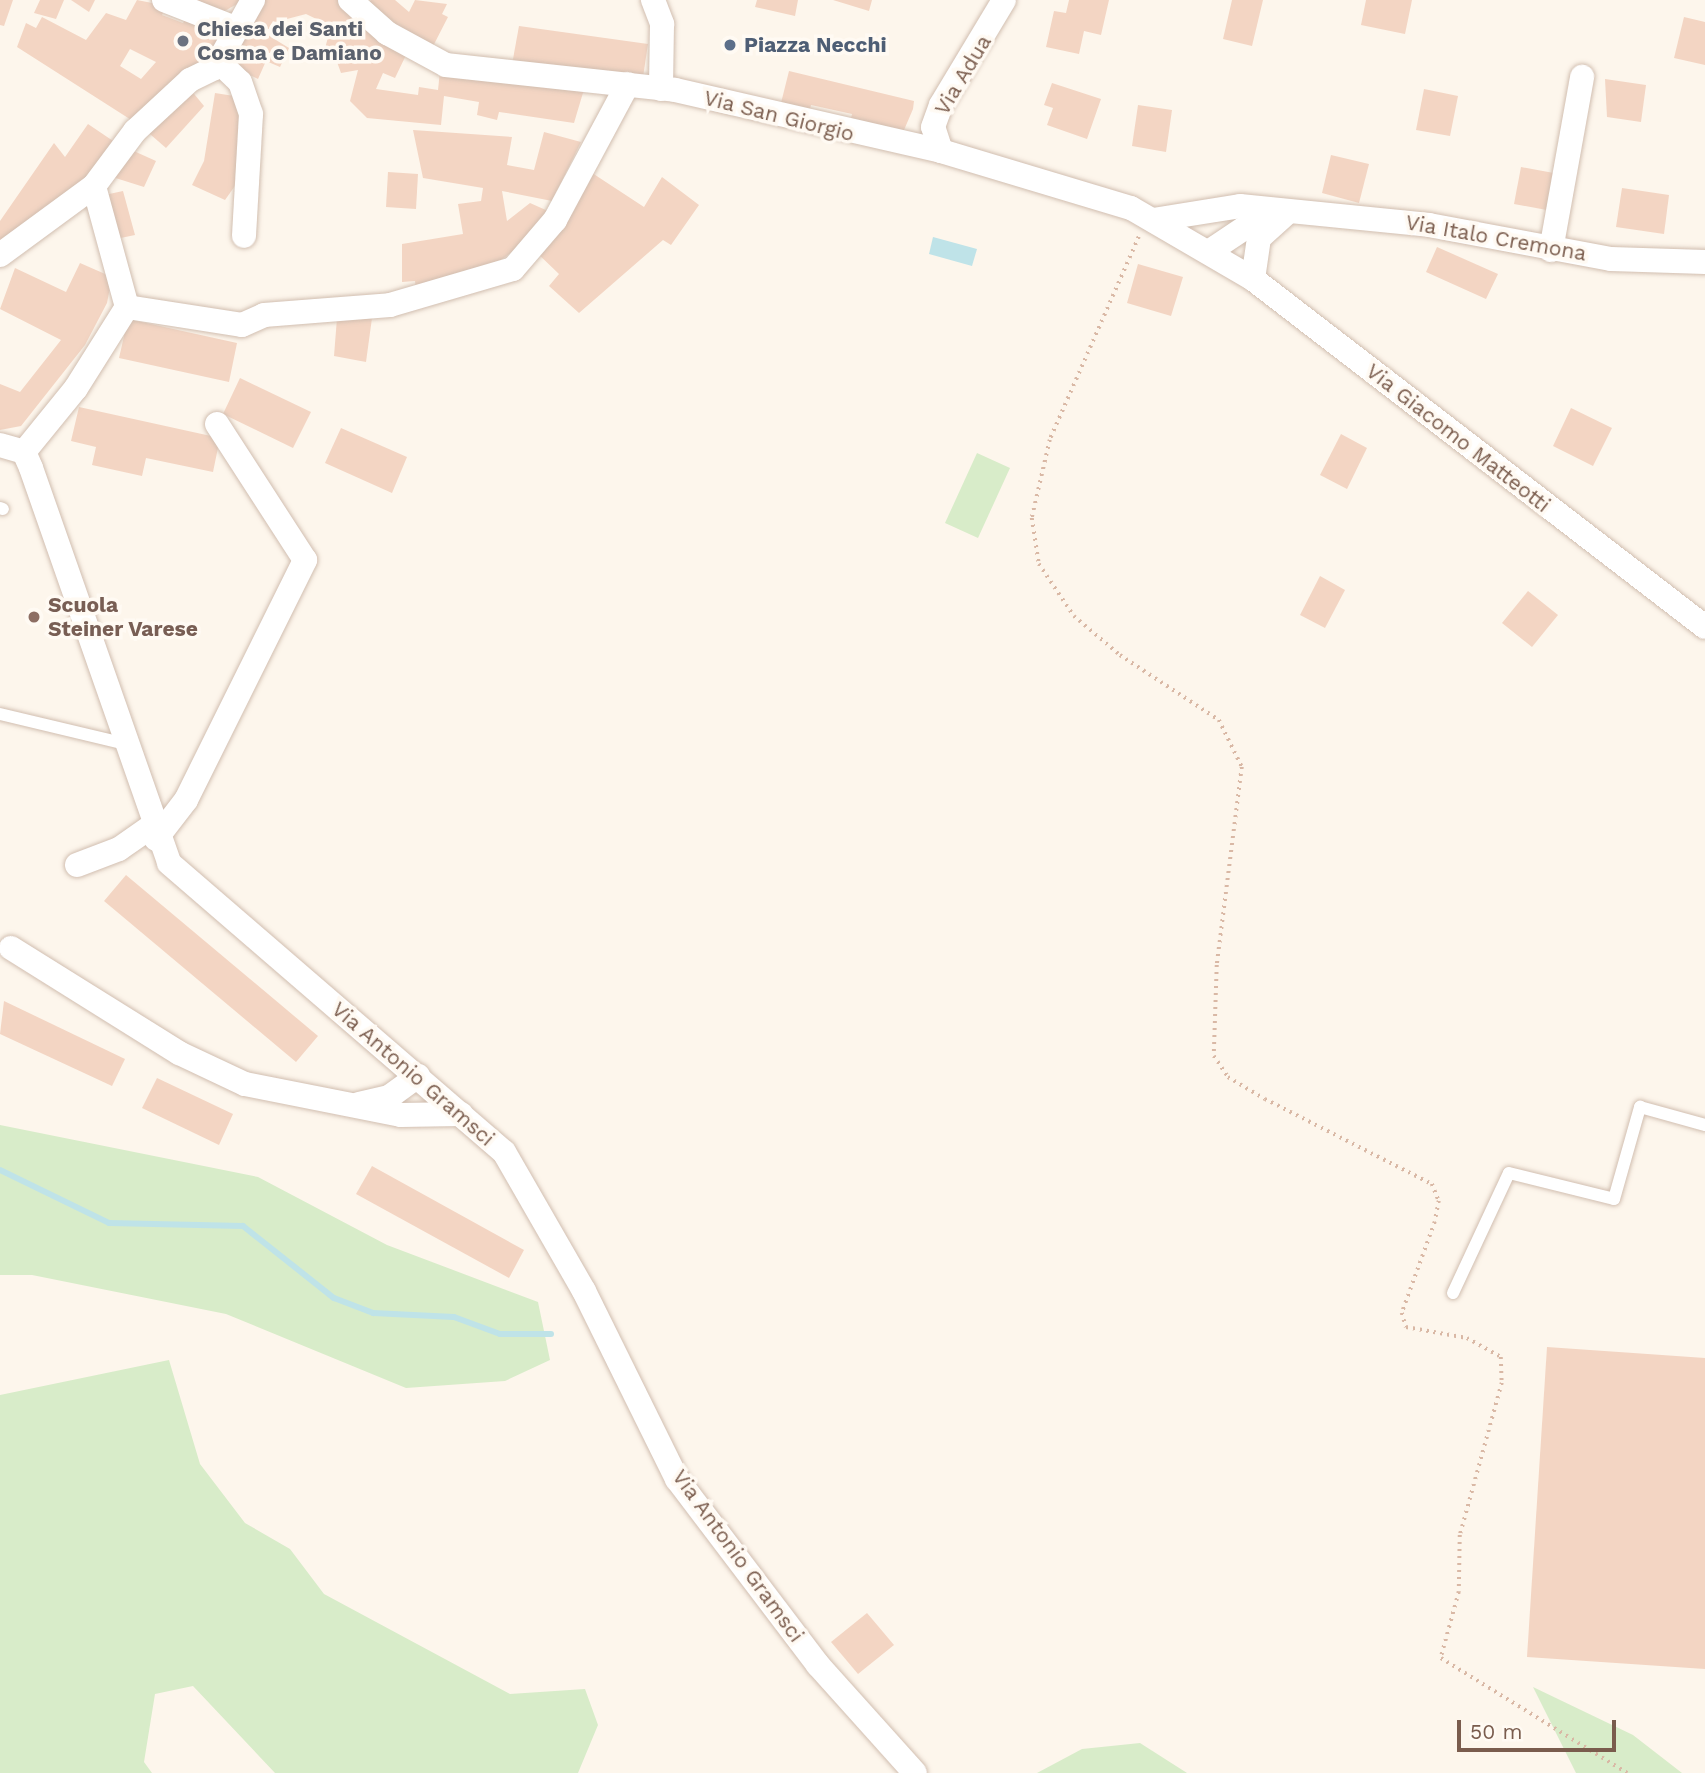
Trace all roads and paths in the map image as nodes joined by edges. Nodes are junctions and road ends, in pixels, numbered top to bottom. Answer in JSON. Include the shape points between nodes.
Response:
{"nodes":[{"id":1,"x":164,"y":0,"type":"edge"},
{"id":2,"x":253,"y":0,"type":"edge"},
{"id":3,"x":351,"y":0,"type":"edge"},
{"id":4,"x":653,"y":0,"type":"edge"},
{"id":5,"x":1004,"y":0,"type":"edge"},
{"id":6,"x":235,"y":28,"type":"junction"},
{"id":7,"x":218,"y":61,"type":"junction"},
{"id":8,"x":1582,"y":77,"type":"dead end"},
{"id":9,"x":628,"y":84,"type":"junction"},
{"id":10,"x":661,"y":89,"type":"junction"},
{"id":11,"x":941,"y":151,"type":"junction"},
{"id":12,"x":94,"y":186,"type":"junction"},
{"id":13,"x":1279,"y":212,"type":"junction"},
{"id":14,"x":1147,"y":227,"type":"junction"},
{"id":15,"x":244,"y":236,"type":"dead end"},
{"id":16,"x":1550,"y":250,"type":"junction"},
{"id":17,"x":1210,"y":251,"type":"junction"},
{"id":18,"x":0,"y":255,"type":"edge"},
{"id":19,"x":1705,"y":262,"type":"edge"},
{"id":20,"x":1253,"y":279,"type":"junction"},
{"id":21,"x":127,"y":307,"type":"junction"},
{"id":22,"x":217,"y":424,"type":"dead end"},
{"id":23,"x":0,"y":445,"type":"edge"},
{"id":24,"x":24,"y":452,"type":"junction"},
{"id":25,"x":1705,"y":627,"type":"edge"},
{"id":26,"x":0,"y":714,"type":"edge"},
{"id":27,"x":126,"y":744,"type":"junction"},
{"id":28,"x":154,"y":832,"type":"junction"},
{"id":29,"x":77,"y":865,"type":"dead end"},
{"id":30,"x":11,"y":948,"type":"dead end"},
{"id":31,"x":418,"y":1076,"type":"junction"},
{"id":32,"x":358,"y":1104,"type":"junction"},
{"id":33,"x":461,"y":1114,"type":"junction"},
{"id":34,"x":1705,"y":1125,"type":"edge"},
{"id":35,"x":1453,"y":1293,"type":"dead end"},
{"id":36,"x":1614,"y":1767,"type":"junction"},
{"id":37,"x":915,"y":1773,"type":"edge"},
{"id":38,"x":1620,"y":1773,"type":"edge"},
{"id":39,"x":1627,"y":1773,"type":"edge"}],
"edges":[{"from":1,"to":6,"type":"street"},
{"from":2,"to":6,"type":"street"},
{"from":3,"to":9,"type":"street","name":"Via San Giorgio","via":[[387,33],[446,65]]},
{"from":4,"to":10,"type":"street","via":[[662,24]]},
{"from":5,"to":11,"type":"street","name":"Via Adua","via":[[941,105],[933,127]]},
{"from":6,"to":7,"type":"street"},
{"from":7,"to":12,"type":"street","via":[[190,80],[135,131]]},
{"from":7,"to":15,"type":"street","via":[[240,82],[251,114]]},
{"from":8,"to":16,"type":"street"},
{"from":9,"to":10,"type":"street","name":"Via San Giorgio"},
{"from":9,"to":21,"type":"street","via":[[555,220],[513,269],[390,305],[264,315],[242,325]]},
{"from":10,"to":11,"type":"street","name":"Via San Giorgio"},
{"from":11,"to":14,"type":"street","name":"Via San Giorgio"},
{"from":12,"to":18,"type":"street"},
{"from":12,"to":21,"type":"street"},
{"from":13,"to":14,"type":"street","name":"Via Italo Cremona","via":[[1240,206]]},
{"from":13,"to":16,"type":"street","name":"Via Italo Cremona","via":[[1429,225]]},
{"from":13,"to":17,"type":"street"},
{"from":13,"to":20,"type":"street","via":[[1259,238]]},
{"from":14,"to":17,"type":"street","name":"Via San Giorgio"},
{"from":14,"to":36,"type":"path","via":[[1050,440],[1032,518],[1039,564],[1074,616],[1120,655],[1219,720],[1242,767],[1219,940],[1214,1056],[1228,1077],[1256,1094],[1432,1184],[1438,1201],[1435,1222],[1402,1313],[1406,1326],[1467,1338],[1501,1357],[1502,1383],[1460,1535],[1459,1592],[1441,1658]]},
{"from":16,"to":19,"type":"street","name":"Via Italo Cremona"},
{"from":17,"to":20,"type":"street","name":"Via Giacomo Matteotti"},
{"from":20,"to":25,"type":"street","name":"Via Giacomo Matteotti"},
{"from":21,"to":24,"type":"street","via":[[76,388]]},
{"from":22,"to":28,"type":"street","via":[[305,560],[186,800]]},
{"from":23,"to":24,"type":"street"},
{"from":24,"to":27,"type":"street","name":"Via Antonio Gramsci"},
{"from":26,"to":27,"type":"lane"},
{"from":27,"to":28,"type":"street","name":"Via Antonio Gramsci"},
{"from":28,"to":29,"type":"street"},
{"from":28,"to":31,"type":"street","name":"Via Antonio Gramsci","via":[[188,884]]},
{"from":30,"to":32,"type":"street","via":[[206,1069],[300,1097]]},
{"from":31,"to":32,"type":"street","via":[[389,1097]]},
{"from":31,"to":33,"type":"street","name":"Via Antonio Gramsci"},
{"from":32,"to":33,"type":"street","via":[[401,1115]]},
{"from":33,"to":37,"type":"street","name":"Via Antonio Gramsci","via":[[504,1152],[584,1291],[677,1479],[818,1665]]},
{"from":34,"to":35,"type":"lane","via":[[1640,1107],[1614,1199],[1509,1173]]},
{"from":36,"to":38,"type":"path"},
{"from":36,"to":39,"type":"path"}]}
